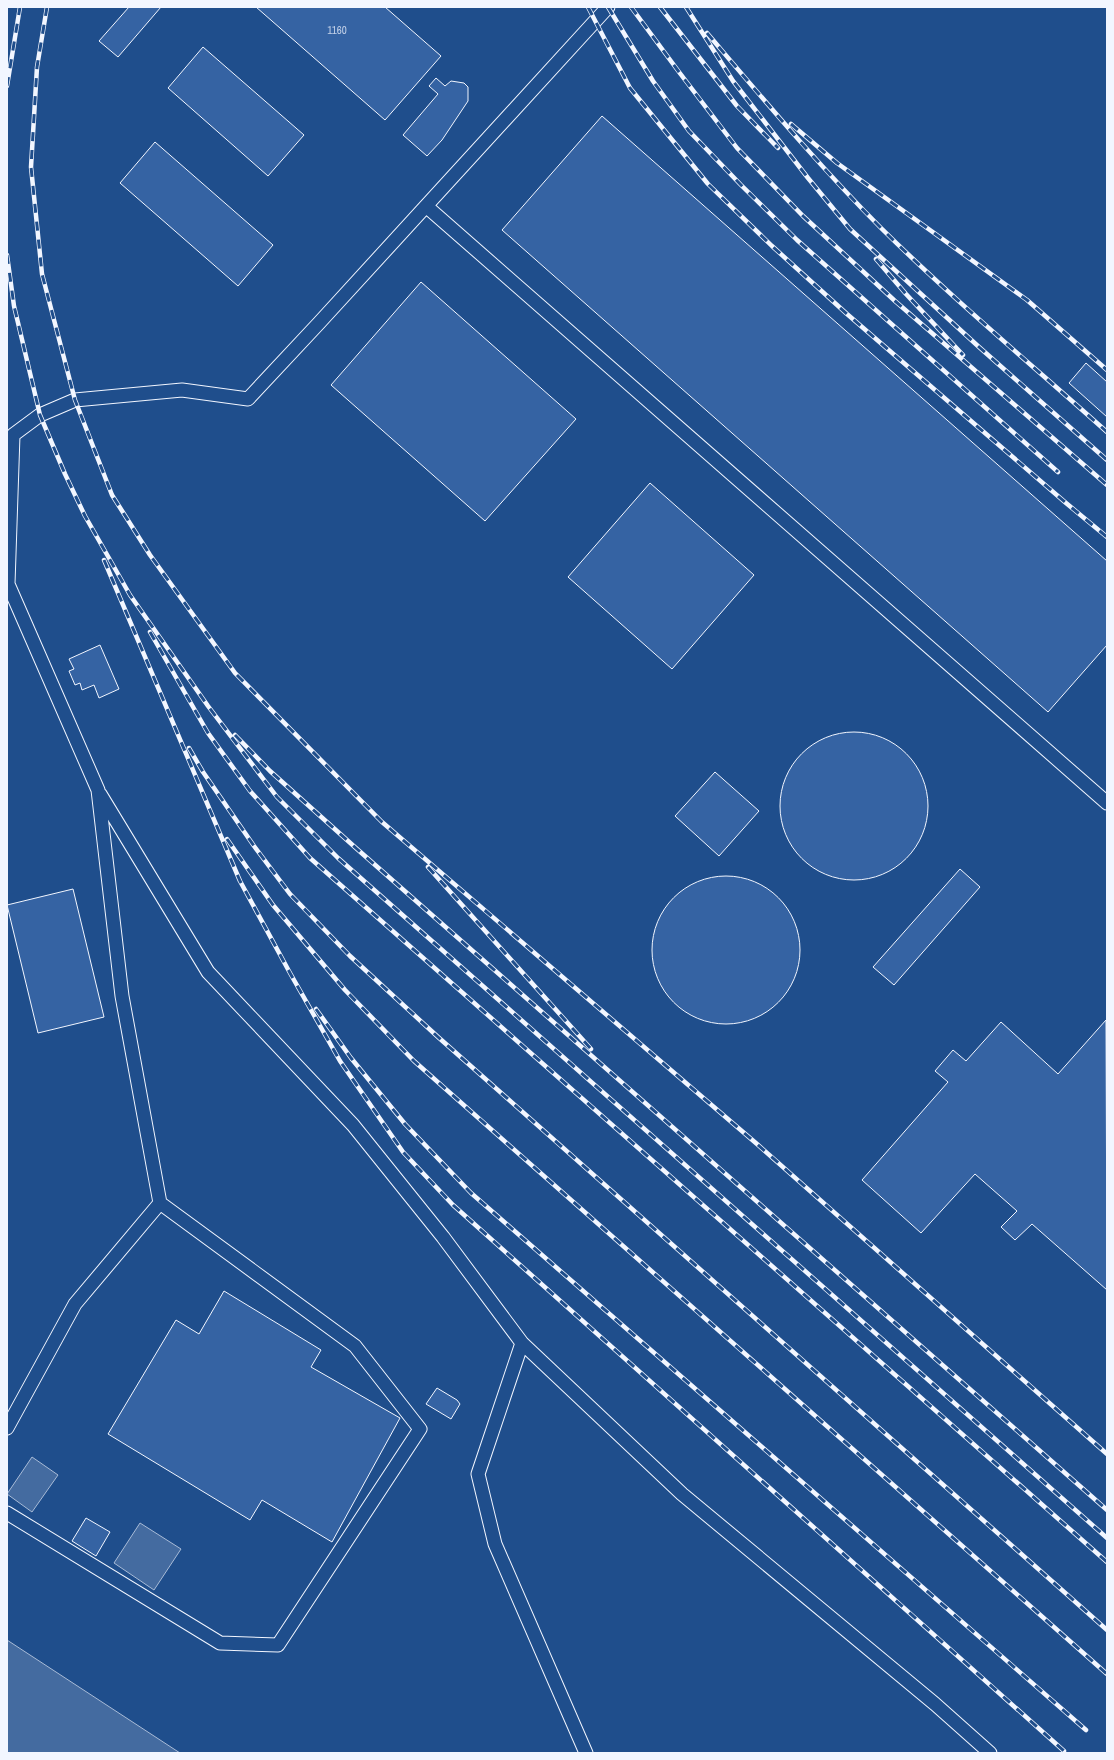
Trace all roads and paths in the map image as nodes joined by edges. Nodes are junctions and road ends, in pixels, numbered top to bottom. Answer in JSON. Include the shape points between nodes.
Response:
{"nodes":[{"id":1,"x":608,"y":7,"type":"edge"},
{"id":2,"x":426,"y":206,"type":"junction"},
{"id":3,"x":8,"y":585,"type":"edge"},
{"id":4,"x":98,"y":790,"type":"junction"},
{"id":5,"x":1107,"y":803,"type":"edge"},
{"id":6,"x":160,"y":1203,"type":"junction"},
{"id":7,"x":522,"y":1343,"type":"junction"},
{"id":8,"x":7,"y":1428,"type":"edge"},
{"id":9,"x":7,"y":1513,"type":"edge"},
{"id":10,"x":586,"y":1753,"type":"edge"},
{"id":11,"x":990,"y":1753,"type":"edge"}],
"edges":[{"from":1,"to":2,"type":"lane"},
{"from":2,"to":3,"type":"lane","via":[[248,399],[182,390],[75,400],[40,414],[13,435]]},
{"from":2,"to":5,"type":"lane"},
{"from":3,"to":4,"type":"lane"},
{"from":4,"to":6,"type":"lane","via":[[122,996]]},
{"from":4,"to":7,"type":"lane","via":[[208,972],[353,1125],[443,1237]]},
{"from":6,"to":8,"type":"lane","via":[[75,1304]]},
{"from":6,"to":9,"type":"lane","via":[[355,1346],[420,1429],[278,1645],[220,1643]]},
{"from":7,"to":10,"type":"lane","via":[[478,1474],[495,1544]]},
{"from":7,"to":11,"type":"lane","via":[[682,1494],[935,1704]]}]}
